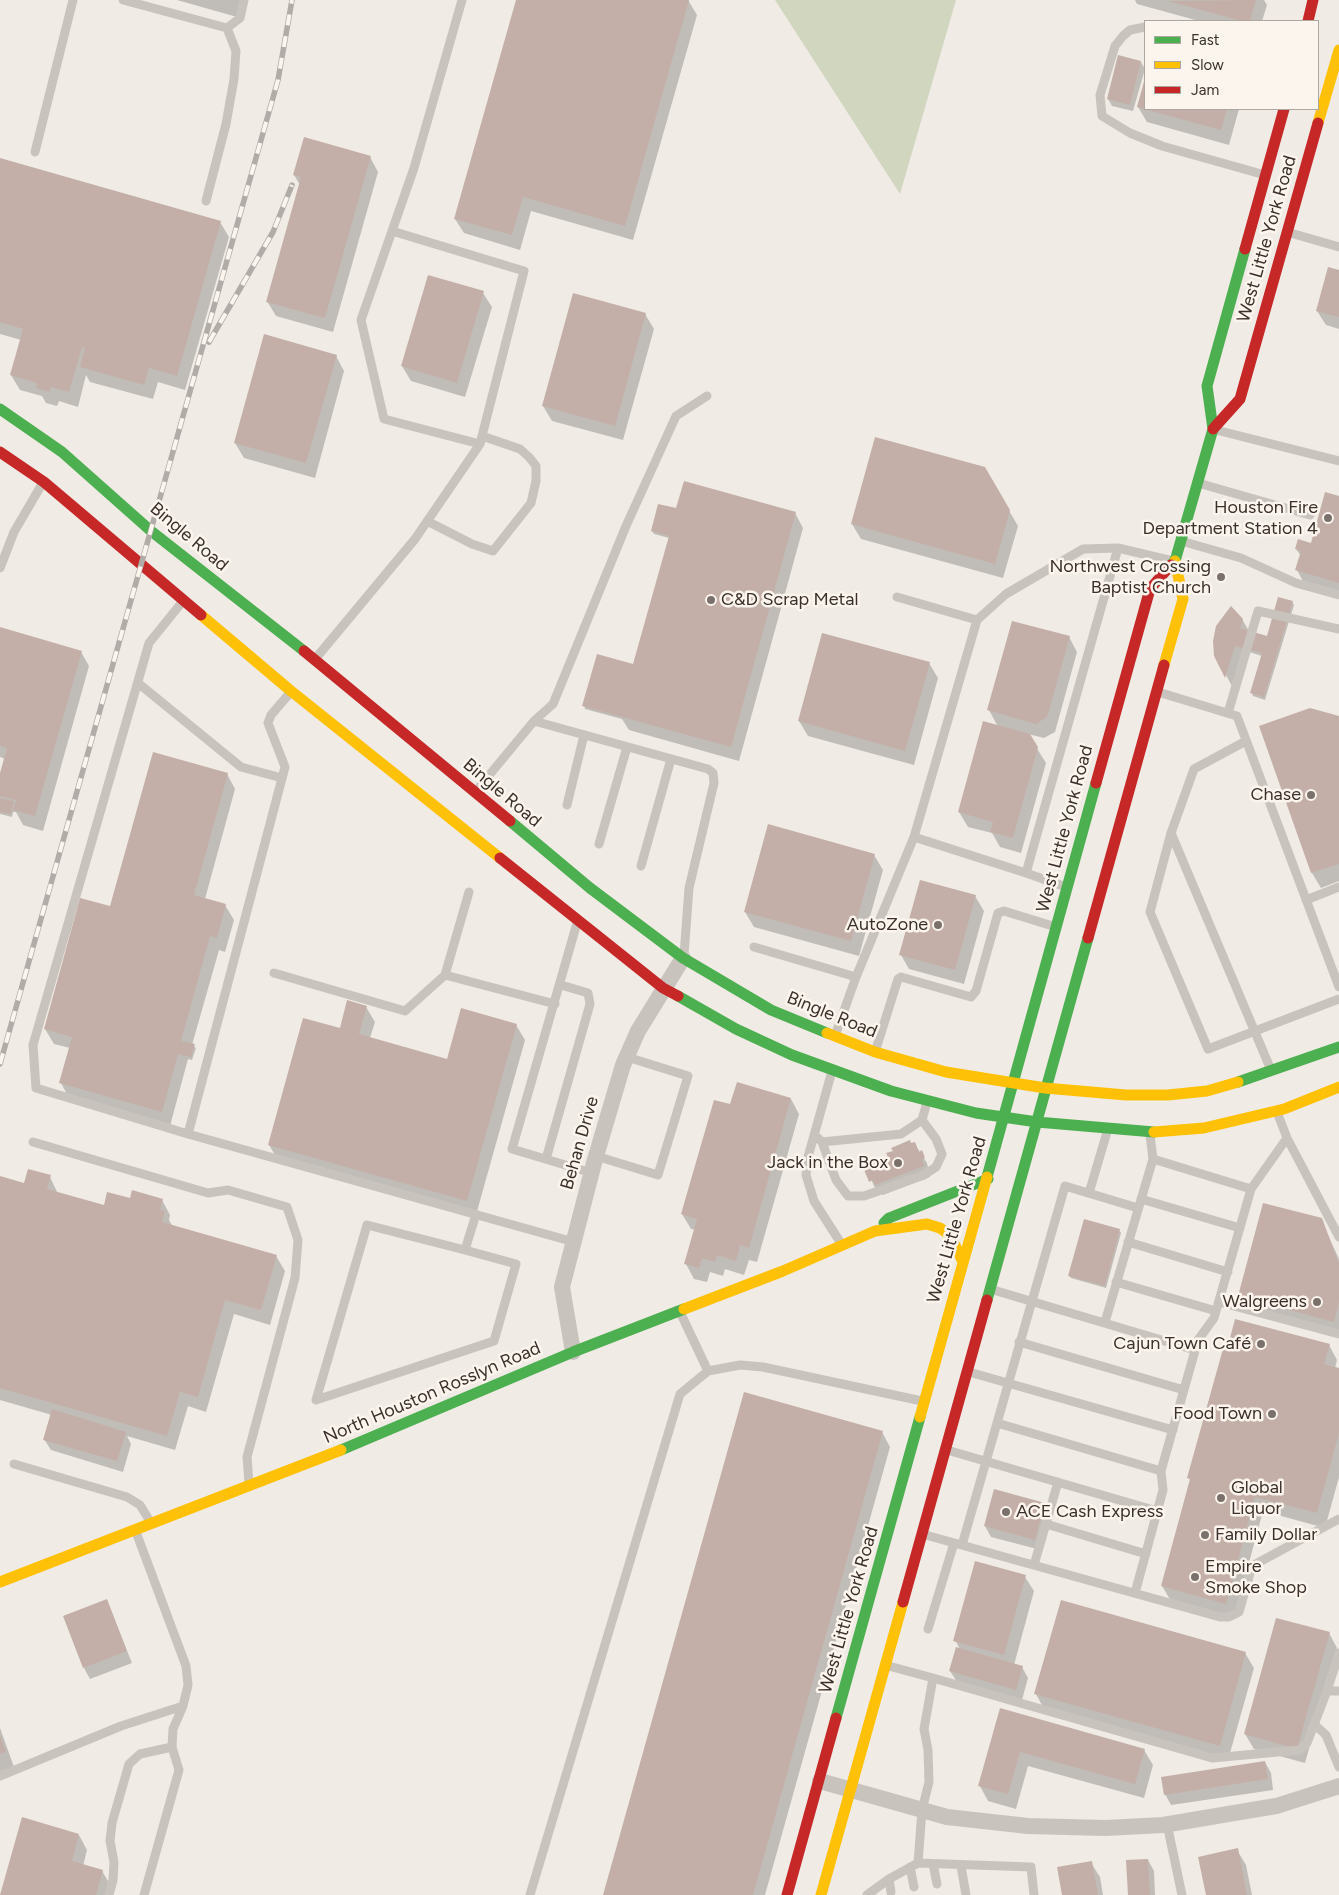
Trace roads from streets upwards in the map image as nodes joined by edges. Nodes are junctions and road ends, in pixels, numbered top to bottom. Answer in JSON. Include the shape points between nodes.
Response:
{"nodes":[{"id":1,"x":1313,"y":0,"type":"edge"},
{"id":2,"x":1308,"y":20,"type":"edge"},
{"id":3,"x":1339,"y":50,"type":"edge"},
{"id":4,"x":1329,"y":78,"type":"edge"},
{"id":5,"x":1284,"y":110,"type":"edge"},
{"id":6,"x":0,"y":409,"type":"edge"},
{"id":7,"x":1213,"y":429,"type":"junction"},
{"id":8,"x":0,"y":452,"type":"edge"},
{"id":9,"x":1175,"y":561,"type":"junction"},
{"id":10,"x":683,"y":958,"type":"junction"},
{"id":11,"x":663,"y":988,"type":"junction"},
{"id":12,"x":1339,"y":1047,"type":"edge"},
{"id":13,"x":1271,"y":1070,"type":"junction"},
{"id":14,"x":1013,"y":1083,"type":"junction"},
{"id":15,"x":1276,"y":1086,"type":"dead end"},
{"id":16,"x":1339,"y":1087,"type":"edge"},
{"id":17,"x":1045,"y":1088,"type":"junction"},
{"id":18,"x":1004,"y":1118,"type":"junction"},
{"id":19,"x":1037,"y":1122,"type":"junction"},
{"id":20,"x":988,"y":1178,"type":"junction"},
{"id":21,"x":875,"y":1232,"type":"junction"},
{"id":22,"x":963,"y":1262,"type":"junction"},
{"id":23,"x":573,"y":1352,"type":"junction"},
{"id":24,"x":0,"y":1582,"type":"edge"},
{"id":25,"x":820,"y":1781,"type":"junction"},
{"id":26,"x":1339,"y":1786,"type":"edge"},
{"id":27,"x":850,"y":1790,"type":"junction"},
{"id":28,"x":824,"y":1893,"type":"edge"},
{"id":29,"x":787,"y":1895,"type":"edge"}],
"edges":[{"from":1,"to":2,"type":"main road"},
{"from":3,"to":4,"type":"main road","name":"West Little York Road"},
{"from":4,"to":7,"type":"main road","name":"West Little York Road","via":[[1240,399]]},
{"from":5,"to":7,"type":"main road","name":"West Little York Road","via":[[1207,386]]},
{"from":6,"to":10,"type":"main road","name":"Bingle Road","via":[[590,888]]},
{"from":7,"to":9,"type":"main road","name":"West Little York Road"},
{"from":8,"to":11,"type":"main road","via":[[46,478],[184,600]]},
{"from":9,"to":14,"type":"main road","name":"West Little York Road","via":[[1150,589],[1127,685]]},
{"from":9,"to":17,"type":"main road","name":"West Little York Road","via":[[1183,599],[1153,691]]},
{"from":10,"to":11,"type":"street","name":"Behan Drive"},
{"from":10,"to":14,"type":"main road","name":"Bingle Road","via":[[770,1010],[875,1052],[946,1072]]},
{"from":11,"to":18,"type":"main road","via":[[792,1056],[891,1091]]},
{"from":11,"to":23,"type":"street","name":"Behan Drive","via":[[627,1057],[596,1156],[562,1287]]},
{"from":12,"to":13,"type":"main road"},
{"from":13,"to":15,"type":"main road"},
{"from":13,"to":17,"type":"main road","via":[[1207,1091],[1168,1095]]},
{"from":14,"to":17,"type":"main road","name":"Bingle Road"},
{"from":14,"to":18,"type":"main road","name":"West Little York Road"},
{"from":16,"to":19,"type":"main road","via":[[1204,1128],[1150,1132]]},
{"from":17,"to":19,"type":"main road","name":"West Little York Road"},
{"from":18,"to":19,"type":"main road"},
{"from":18,"to":20,"type":"main road","name":"West Little York Road"},
{"from":19,"to":27,"type":"main road","name":"West Little York Road","via":[[941,1449],[922,1534]]},
{"from":20,"to":21,"type":"main road","name":"North Houston Rosslyn Road","via":[[889,1218]]},
{"from":20,"to":22,"type":"main road","name":"West Little York Road"},
{"from":21,"to":22,"type":"main road","name":"North Houston Rosslyn Road","via":[[928,1224],[940,1228],[950,1235]]},
{"from":21,"to":23,"type":"main road","name":"North Houston Rosslyn Road"},
{"from":22,"to":25,"type":"main road","name":"West Little York Road","via":[[925,1401],[918,1442]]},
{"from":23,"to":24,"type":"main road","name":"North Houston Rosslyn Road","via":[[328,1455]]},
{"from":25,"to":27,"type":"street"},
{"from":25,"to":29,"type":"main road","name":"West Little York Road"},
{"from":26,"to":27,"type":"street","via":[[1276,1806],[1168,1824],[1105,1828],[1028,1826],[947,1817]]},
{"from":27,"to":28,"type":"main road","name":"West Little York Road"}]}
